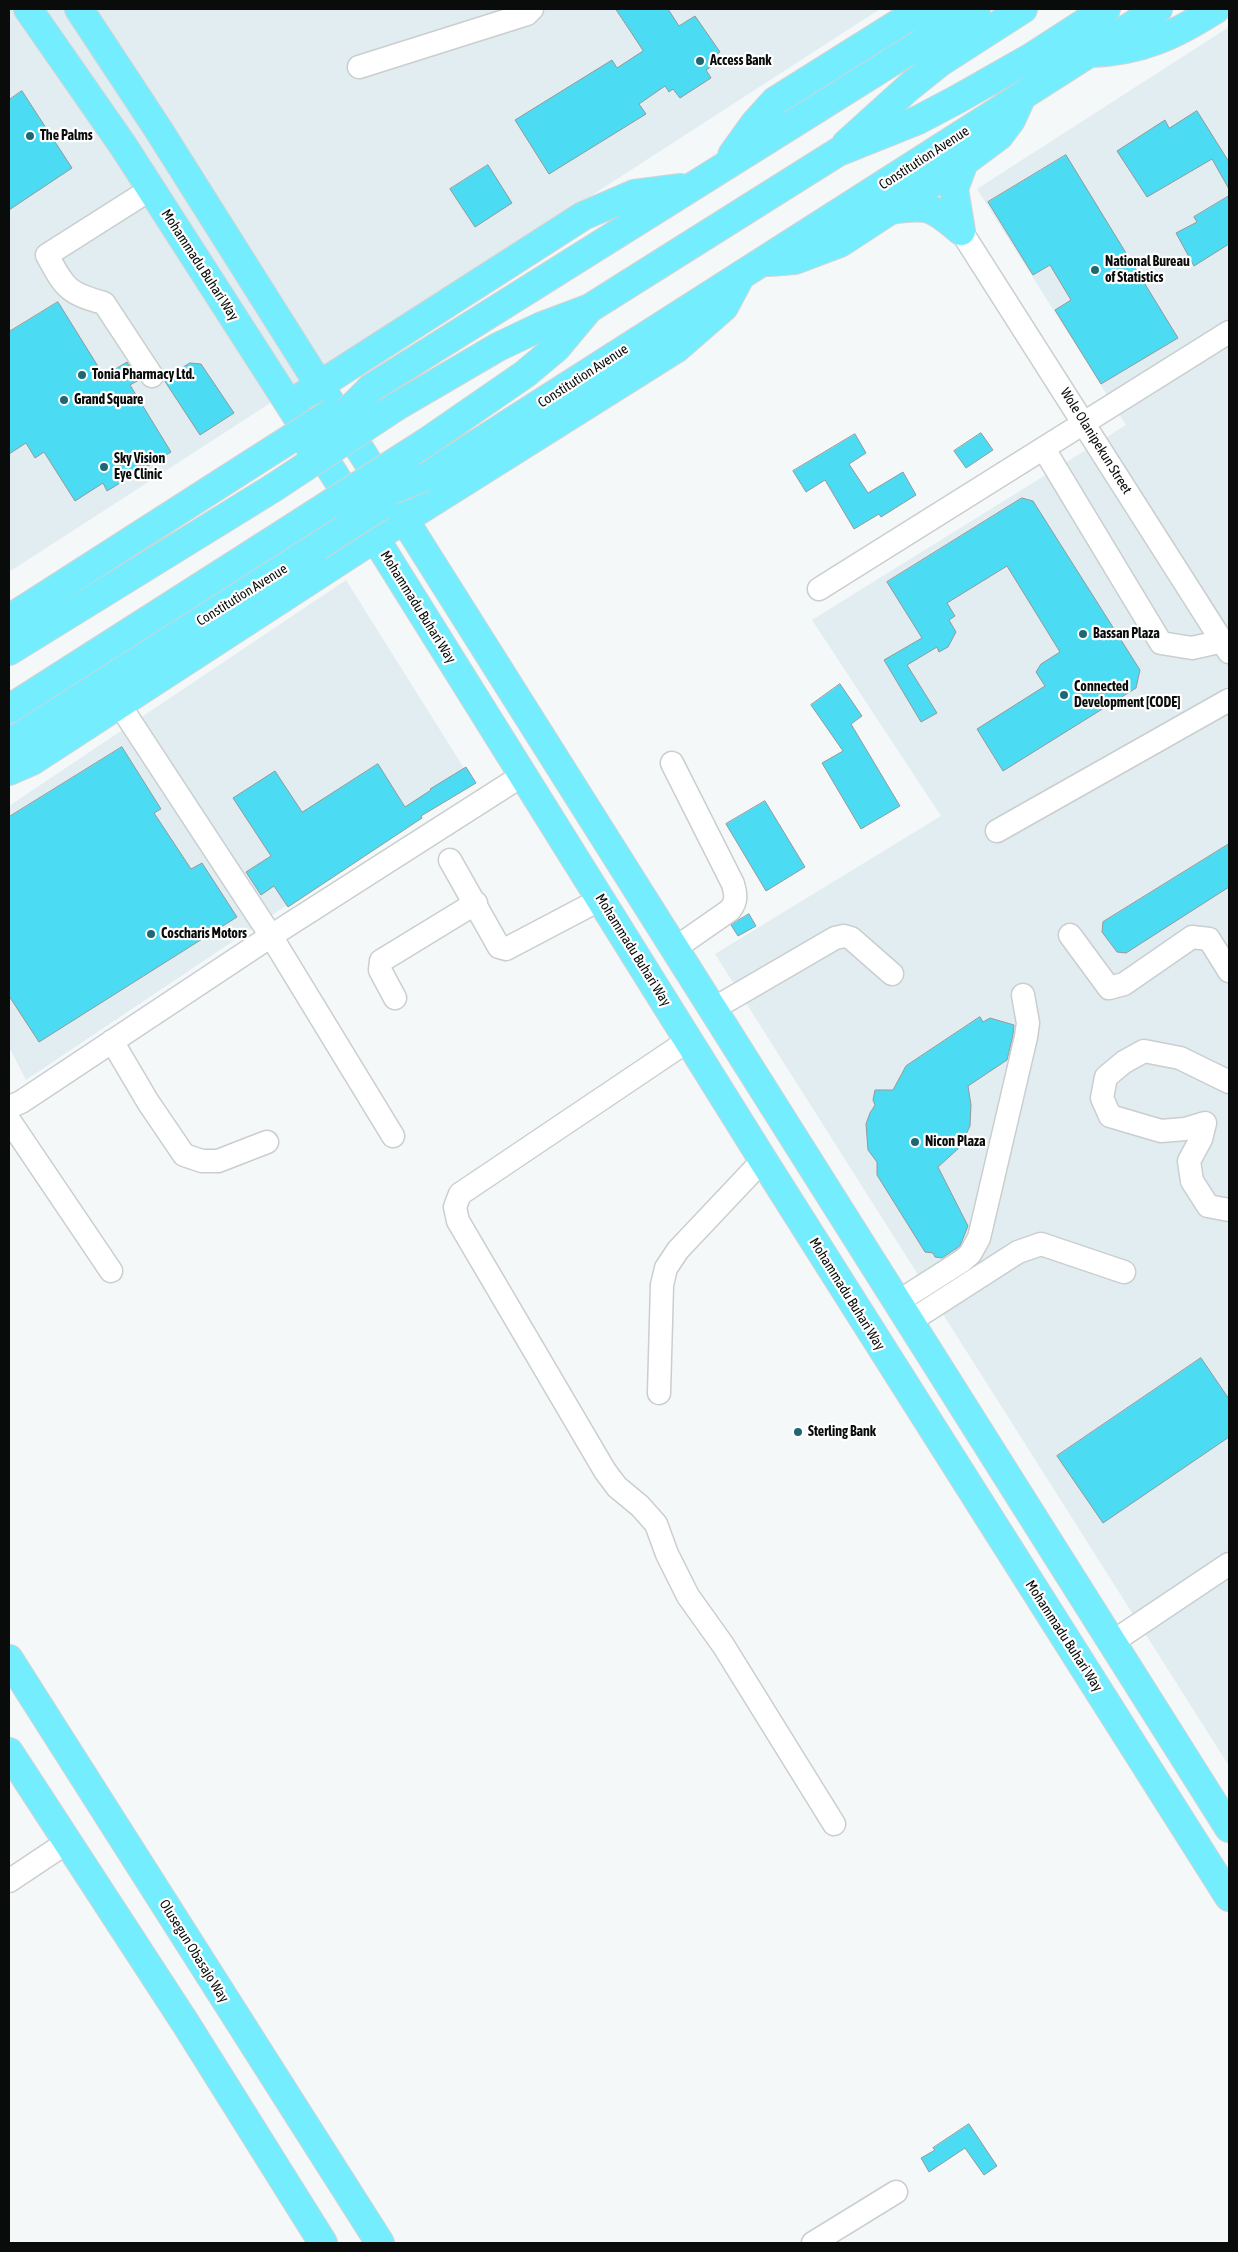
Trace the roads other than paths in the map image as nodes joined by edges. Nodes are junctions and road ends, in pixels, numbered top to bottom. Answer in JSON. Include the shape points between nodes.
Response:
{"nodes":[{"id":1,"x":28,"y":9,"type":"edge"},
{"id":2,"x":79,"y":9,"type":"edge"},
{"id":3,"x":532,"y":9,"type":"edge"},
{"id":4,"x":942,"y":9,"type":"edge"},
{"id":5,"x":976,"y":9,"type":"edge"},
{"id":6,"x":1023,"y":9,"type":"edge"},
{"id":7,"x":1106,"y":9,"type":"edge"},
{"id":8,"x":1158,"y":9,"type":"edge"},
{"id":9,"x":1216,"y":9,"type":"edge"},
{"id":10,"x":1086,"y":54,"type":"junction"},
{"id":11,"x":359,"y":67,"type":"dead end"},
{"id":12,"x":1023,"y":95,"type":"junction"},
{"id":13,"x":838,"y":152,"type":"junction"},
{"id":14,"x":964,"y":162,"type":"junction"},
{"id":15,"x":726,"y":165,"type":"junction"},
{"id":16,"x":690,"y":187,"type":"junction"},
{"id":17,"x":152,"y":189,"type":"junction"},
{"id":18,"x":888,"y":211,"type":"junction"},
{"id":19,"x":961,"y":231,"type":"junction"},
{"id":20,"x":751,"y":269,"type":"junction"},
{"id":21,"x":590,"y":308,"type":"junction"},
{"id":22,"x":1229,"y":332,"type":"edge"},
{"id":23,"x":152,"y":376,"type":"dead end"},
{"id":24,"x":319,"y":386,"type":"junction"},
{"id":25,"x":371,"y":388,"type":"junction"},
{"id":26,"x":289,"y":403,"type":"junction"},
{"id":27,"x":1085,"y":424,"type":"junction"},
{"id":28,"x":1044,"y":449,"type":"junction"},
{"id":29,"x":425,"y":477,"type":"junction"},
{"id":30,"x":273,"y":488,"type":"junction"},
{"id":31,"x":405,"y":520,"type":"junction"},
{"id":32,"x":294,"y":527,"type":"junction"},
{"id":33,"x":375,"y":538,"type":"junction"},
{"id":34,"x":819,"y":589,"type":"dead end"},
{"id":35,"x":9,"y":619,"type":"edge"},
{"id":36,"x":1226,"y":646,"type":"edge"},
{"id":37,"x":9,"y":651,"type":"edge"},
{"id":38,"x":1229,"y":700,"type":"edge"},
{"id":39,"x":119,"y":704,"type":"junction"},
{"id":40,"x":9,"y":708,"type":"edge"},
{"id":41,"x":9,"y":743,"type":"edge"},
{"id":42,"x":672,"y":763,"type":"dead end"},
{"id":43,"x":9,"y":770,"type":"edge"},
{"id":44,"x":523,"y":775,"type":"junction"},
{"id":45,"x":997,"y":831,"type":"dead end"},
{"id":46,"x":450,"y":860,"type":"dead end"},
{"id":47,"x":601,"y":899,"type":"junction"},
{"id":48,"x":476,"y":903,"type":"junction"},
{"id":49,"x":1070,"y":935,"type":"dead end"},
{"id":50,"x":270,"y":936,"type":"junction"},
{"id":51,"x":674,"y":949,"type":"junction"},
{"id":52,"x":1229,"y":971,"type":"edge"},
{"id":53,"x":892,"y":974,"type":"dead end"},
{"id":54,"x":1023,"y":995,"type":"dead end"},
{"id":55,"x":395,"y":998,"type":"dead end"},
{"id":56,"x":712,"y":1009,"type":"junction"},
{"id":57,"x":690,"y":1040,"type":"junction"},
{"id":58,"x":112,"y":1041,"type":"junction"},
{"id":59,"x":736,"y":1046,"type":"junction"},
{"id":60,"x":704,"y":1064,"type":"junction"},
{"id":61,"x":1229,"y":1082,"type":"edge"},
{"id":62,"x":9,"y":1107,"type":"edge"},
{"id":63,"x":9,"y":1120,"type":"edge"},
{"id":64,"x":392,"y":1136,"type":"dead end"},
{"id":65,"x":267,"y":1142,"type":"dead end"},
{"id":66,"x":763,"y":1160,"type":"junction"},
{"id":67,"x":1229,"y":1210,"type":"edge"},
{"id":68,"x":111,"y":1271,"type":"dead end"},
{"id":69,"x":1124,"y":1272,"type":"dead end"},
{"id":70,"x":903,"y":1312,"type":"junction"},
{"id":71,"x":660,"y":1393,"type":"dead end"},
{"id":72,"x":1229,"y":1564,"type":"edge"},
{"id":73,"x":1090,"y":1611,"type":"junction"},
{"id":74,"x":1059,"y":1629,"type":"junction"},
{"id":75,"x":1111,"y":1643,"type":"junction"},
{"id":76,"x":9,"y":1659,"type":"edge"},
{"id":77,"x":9,"y":1752,"type":"edge"},
{"id":78,"x":834,"y":1824,"type":"dead end"},
{"id":79,"x":1229,"y":1828,"type":"edge"},
{"id":80,"x":66,"y":1843,"type":"junction"},
{"id":81,"x":9,"y":1881,"type":"edge"},
{"id":82,"x":1229,"y":1896,"type":"edge"},
{"id":83,"x":896,"y":2192,"type":"dead end"},
{"id":84,"x":323,"y":2243,"type":"edge"},
{"id":85,"x":380,"y":2243,"type":"edge"},
{"id":86,"x":814,"y":2243,"type":"edge"}],
"edges":[{"from":1,"to":17,"type":"main road","name":"Mohammadu Buhari Way"},
{"from":2,"to":24,"type":"main road"},
{"from":3,"to":11,"type":"street","via":[[527,14]]},
{"from":4,"to":15,"type":"main road","via":[[922,12],[904,20],[775,101],[755,123]]},
{"from":5,"to":15,"type":"main road"},
{"from":6,"to":13,"type":"main road","name":"Constitution Avenue","via":[[909,86]]},
{"from":7,"to":13,"type":"main road","name":"Constitution Avenue","via":[[956,100],[918,120]]},
{"from":8,"to":10,"type":"main road","name":"Constitution Avenue"},
{"from":9,"to":10,"type":"main road","via":[[1154,43],[1119,52]]},
{"from":10,"to":12,"type":"main road","name":"Constitution Avenue"},
{"from":12,"to":14,"type":"main road","via":[[1011,120],[998,136]]},
{"from":12,"to":20,"type":"main road","name":"Constitution Avenue"},
{"from":13,"to":21,"type":"main road","name":"Constitution Avenue"},
{"from":14,"to":18,"type":"main road"},
{"from":14,"to":19,"type":"main road","via":[[954,189]]},
{"from":15,"to":16,"type":"main road"},
{"from":16,"to":24,"type":"main road","via":[[634,194],[583,216]]},
{"from":16,"to":25,"type":"main road"},
{"from":17,"to":23,"type":"street","via":[[47,255],[67,288],[104,304]]},
{"from":17,"to":26,"type":"main road","name":"Mohammadu Buhari Way"},
{"from":18,"to":19,"type":"main road","via":[[926,207]]},
{"from":18,"to":20,"type":"main road","via":[[840,243],[795,260]]},
{"from":19,"to":27,"type":"street","name":"Wole Olanipekun Street"},
{"from":20,"to":29,"type":"main road","name":"Constitution Avenue"},
{"from":20,"to":31,"type":"main road","via":[[724,307],[677,348]]},
{"from":21,"to":30,"type":"main road","name":"Constitution Avenue","bridge":true,"via":[[498,347],[397,406]]},
{"from":21,"to":32,"type":"main road","name":"Constitution Avenue","bridge":true,"via":[[556,348],[525,374]]},
{"from":22,"to":27,"type":"street"},
{"from":24,"to":26,"type":"main road"},
{"from":24,"to":31,"type":"main road"},
{"from":25,"to":30,"type":"main road","bridge":true},
{"from":25,"to":35,"type":"main road","bridge":true},
{"from":26,"to":33,"type":"main road","name":"Mohammadu Buhari Way"},
{"from":27,"to":28,"type":"street"},
{"from":27,"to":36,"type":"street","name":"Wole Olanipekun Street"},
{"from":28,"to":34,"type":"street"},
{"from":28,"to":36,"type":"street","via":[[1160,643],[1192,648]]},
{"from":29,"to":32,"type":"main road","bridge":true},
{"from":29,"to":41,"type":"main road","name":"Constitution Avenue","bridge":true},
{"from":30,"to":37,"type":"main road","name":"Constitution Avenue"},
{"from":31,"to":33,"type":"main road"},
{"from":31,"to":51,"type":"main road"},
{"from":32,"to":40,"type":"main road","name":"Constitution Avenue"},
{"from":33,"to":39,"type":"main road"},
{"from":33,"to":44,"type":"main road","name":"Mohammadu Buhari Way"},
{"from":38,"to":45,"type":"street"},
{"from":39,"to":43,"type":"main road","via":[[32,761]]},
{"from":39,"to":50,"type":"street"},
{"from":42,"to":51,"type":"street","via":[[733,884],[736,896],[730,910]]},
{"from":44,"to":47,"type":"main road","name":"Mohammadu Buhari Way"},
{"from":44,"to":50,"type":"street"},
{"from":46,"to":48,"type":"street"},
{"from":47,"to":48,"type":"street","via":[[506,949],[500,947]]},
{"from":47,"to":57,"type":"main road","name":"Mohammadu Buhari Way"},
{"from":48,"to":55,"type":"street","via":[[381,961],[380,970]]},
{"from":49,"to":52,"type":"street","via":[[1109,988],[1124,984],[1192,937],[1209,939]]},
{"from":50,"to":58,"type":"street"},
{"from":50,"to":64,"type":"street"},
{"from":51,"to":56,"type":"main road"},
{"from":53,"to":56,"type":"street","via":[[851,938],[844,936],[835,938]]},
{"from":54,"to":70,"type":"street","via":[[1026,1037],[979,1238],[970,1254]]},
{"from":56,"to":59,"type":"main road"},
{"from":57,"to":60,"type":"main road","name":"Mohammadu Buhari Way"},
{"from":57,"to":78,"type":"street","via":[[460,1194],[455,1207],[458,1222],[605,1472],[616,1487],[656,1524],[688,1596],[724,1645]]},
{"from":58,"to":62,"type":"street"},
{"from":58,"to":65,"type":"street","via":[[184,1155],[202,1161],[218,1161]]},
{"from":59,"to":60,"type":"main road"},
{"from":59,"to":70,"type":"main road"},
{"from":60,"to":66,"type":"main road","name":"Mohammadu Buhari Way"},
{"from":61,"to":67,"type":"street","via":[[1180,1058],[1144,1051],[1106,1077],[1102,1098],[1110,1116],[1161,1131],[1205,1123],[1202,1139],[1189,1161],[1192,1181],[1208,1206]]},
{"from":63,"to":68,"type":"street"},
{"from":66,"to":71,"type":"street","via":[[678,1250],[666,1268],[662,1285]]},
{"from":66,"to":74,"type":"main road","name":"Mohammadu Buhari Way"},
{"from":69,"to":70,"type":"street","via":[[1041,1244],[1018,1252]]},
{"from":70,"to":73,"type":"main road"},
{"from":72,"to":75,"type":"street"},
{"from":73,"to":74,"type":"main road"},
{"from":73,"to":75,"type":"main road"},
{"from":74,"to":82,"type":"main road","name":"Mohammadu Buhari Way"},
{"from":75,"to":79,"type":"main road"},
{"from":76,"to":85,"type":"main road","name":"Olusegun Obasajo Way"},
{"from":77,"to":80,"type":"main road"},
{"from":80,"to":81,"type":"street"},
{"from":80,"to":84,"type":"main road","via":[[186,2024]]},
{"from":83,"to":86,"type":"street"}]}
